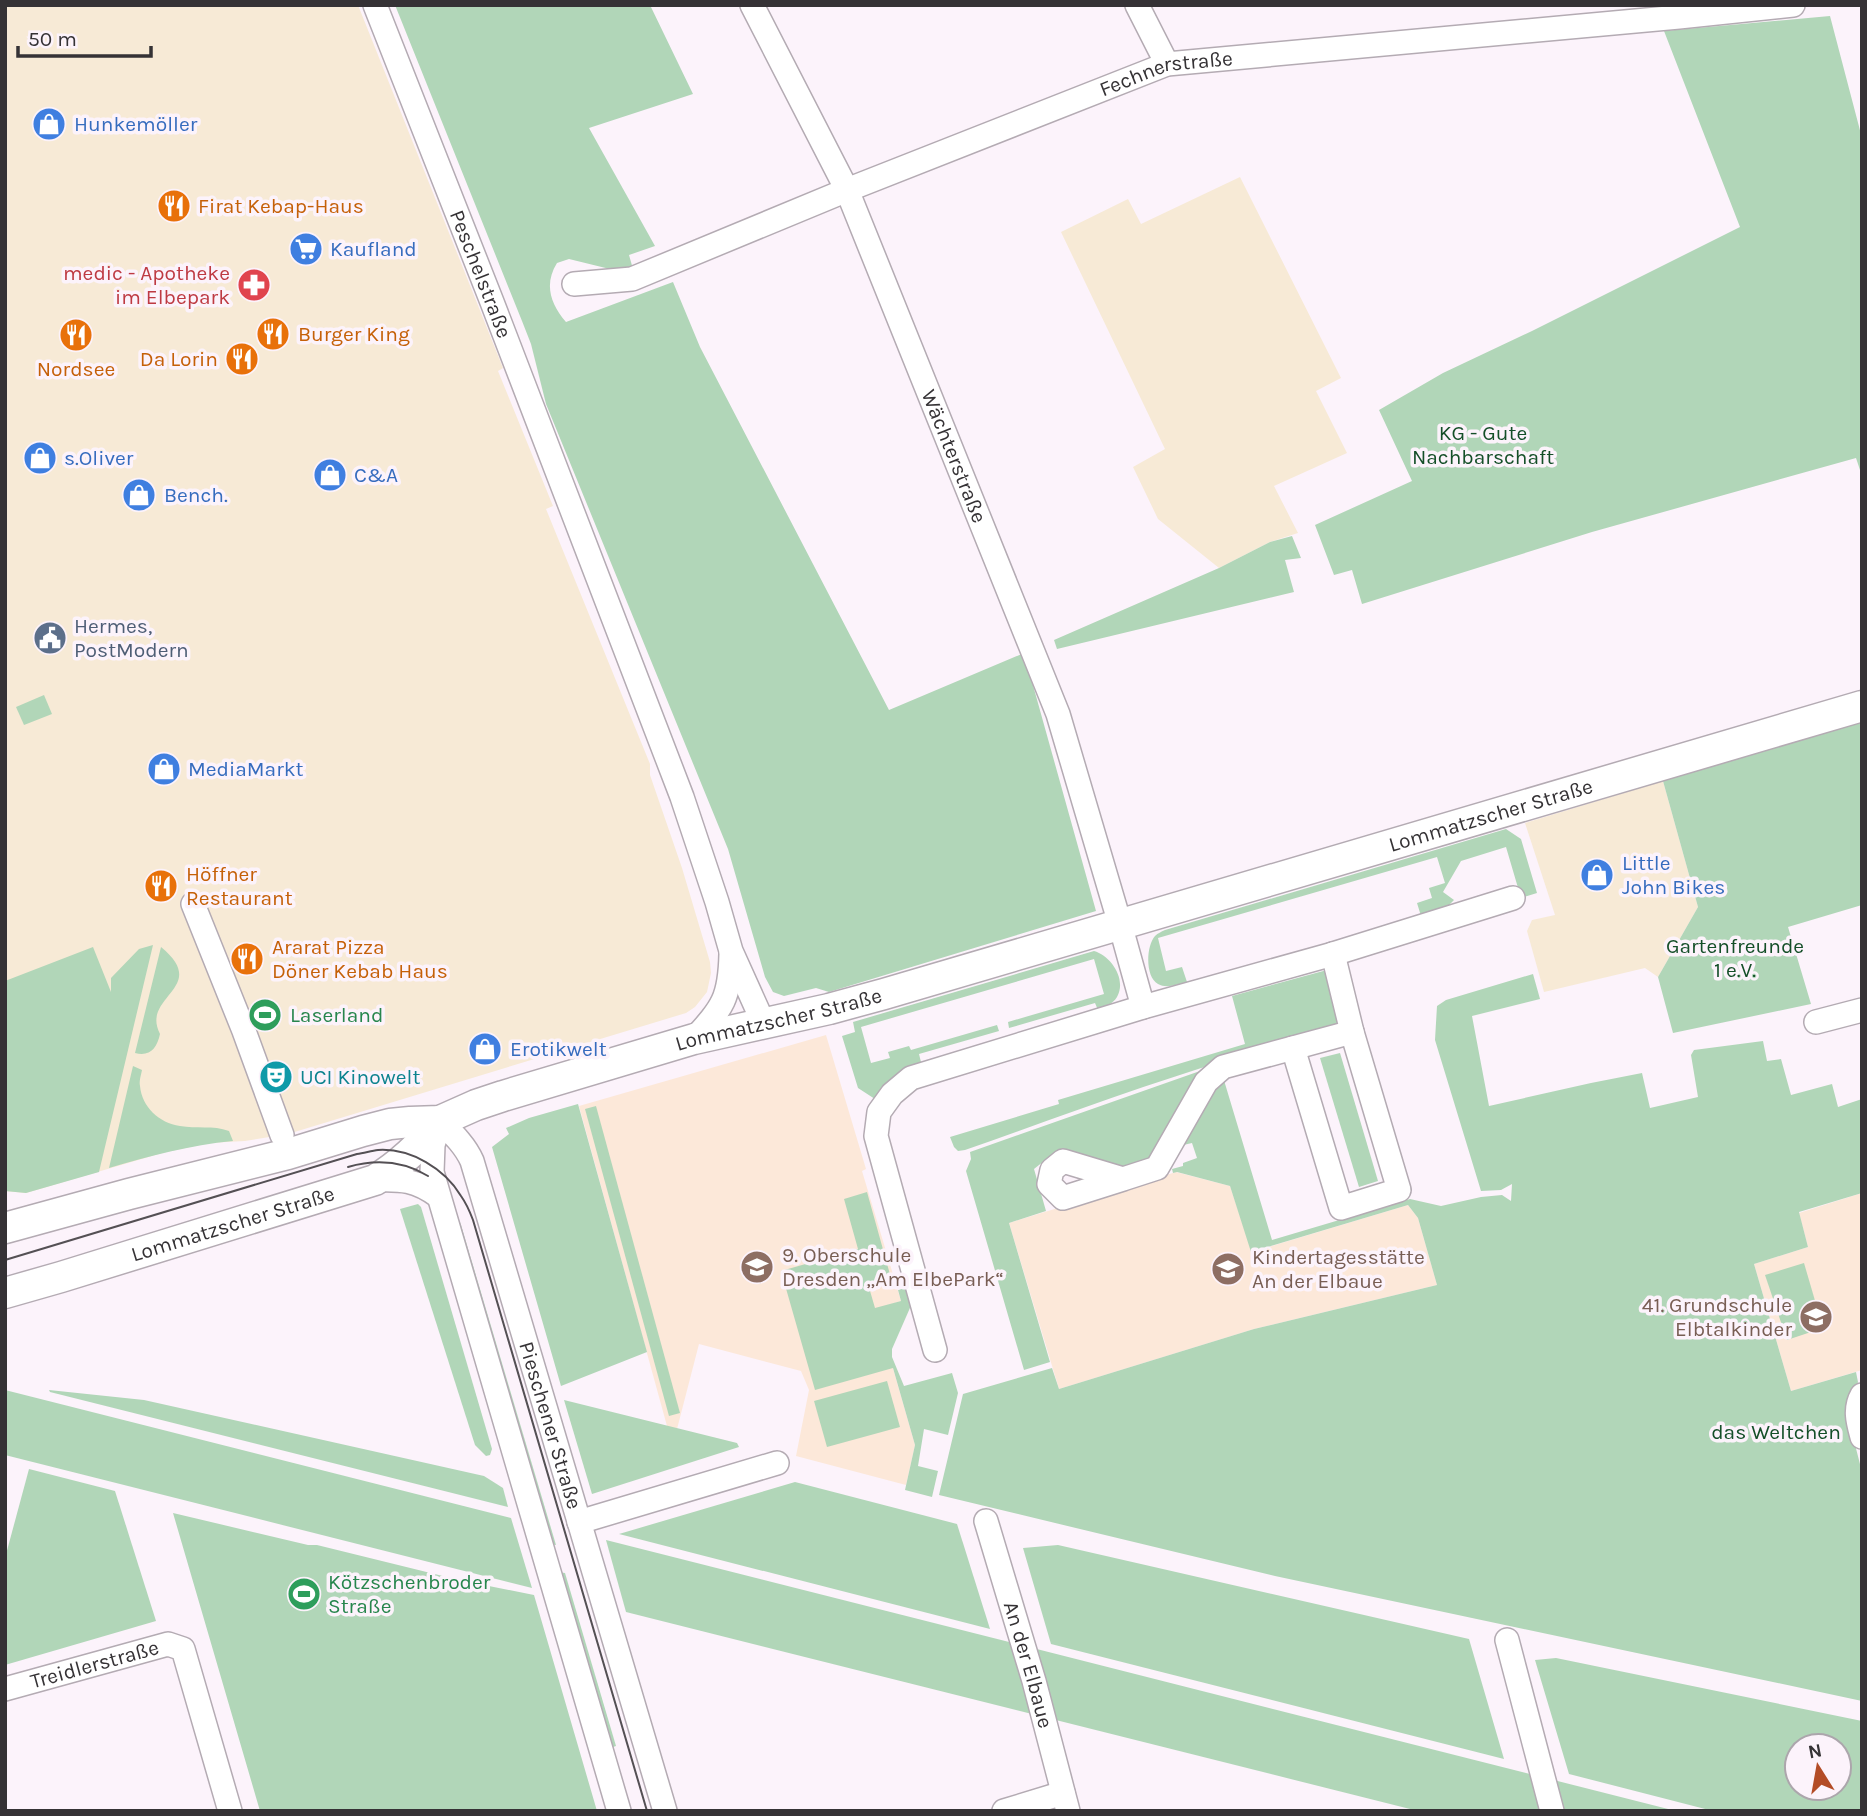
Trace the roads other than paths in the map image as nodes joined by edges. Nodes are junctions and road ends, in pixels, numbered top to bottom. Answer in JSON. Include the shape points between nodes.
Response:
{"nodes":[{"id":1,"x":376,"y":5,"type":"edge"},
{"id":2,"x":752,"y":5,"type":"edge"},
{"id":3,"x":1137,"y":5,"type":"edge"},
{"id":4,"x":1793,"y":5,"type":"edge"},
{"id":5,"x":1167,"y":64,"type":"junction"},
{"id":6,"x":847,"y":190,"type":"junction"},
{"id":7,"x":574,"y":284,"type":"dead end"},
{"id":8,"x":1862,"y":706,"type":"edge"},
{"id":9,"x":1513,"y":898,"type":"dead end"},
{"id":10,"x":196,"y":910,"type":"dead end"},
{"id":11,"x":1120,"y":924,"type":"junction"},
{"id":12,"x":731,"y":951,"type":"junction"},
{"id":13,"x":1333,"y":954,"type":"junction"},
{"id":14,"x":1143,"y":1007,"type":"junction"},
{"id":15,"x":1862,"y":1010,"type":"edge"},
{"id":16,"x":763,"y":1022,"type":"junction"},
{"id":17,"x":1816,"y":1022,"type":"dead end"},
{"id":18,"x":1352,"y":1031,"type":"junction"},
{"id":19,"x":694,"y":1038,"type":"junction"},
{"id":20,"x":1293,"y":1048,"type":"junction"},
{"id":21,"x":440,"y":1121,"type":"junction"},
{"id":22,"x":282,"y":1135,"type":"dead end"},
{"id":23,"x":1123,"y":1179,"type":"dead end"},
{"id":24,"x":375,"y":1180,"type":"junction"},
{"id":25,"x":438,"y":1196,"type":"junction"},
{"id":26,"x":5,"y":1228,"type":"edge"},
{"id":27,"x":5,"y":1293,"type":"edge"},
{"id":28,"x":935,"y":1350,"type":"dead end"},
{"id":29,"x":777,"y":1464,"type":"dead end"},
{"id":30,"x":986,"y":1521,"type":"dead end"},
{"id":31,"x":579,"y":1522,"type":"junction"},
{"id":32,"x":1507,"y":1640,"type":"dead end"},
{"id":33,"x":5,"y":1689,"type":"edge"},
{"id":34,"x":1065,"y":1802,"type":"edge"},
{"id":35,"x":230,"y":1811,"type":"edge"},
{"id":36,"x":619,"y":1811,"type":"edge"},
{"id":37,"x":665,"y":1811,"type":"edge"},
{"id":38,"x":1004,"y":1811,"type":"edge"},
{"id":39,"x":1552,"y":1811,"type":"edge"}],
"edges":[{"from":1,"to":12,"type":"street","name":"Peschelstraße","via":[[682,797]]},
{"from":2,"to":6,"type":"street","name":"Wächterstraße"},
{"from":3,"to":5,"type":"street"},
{"from":4,"to":5,"type":"street","name":"Fechnerstraße"},
{"from":5,"to":6,"type":"street","name":"Fechnerstraße"},
{"from":6,"to":7,"type":"street","name":"Fechnerstraße","via":[[632,279]]},
{"from":6,"to":11,"type":"street","name":"Wächterstraße","via":[[1058,714]]},
{"from":8,"to":11,"type":"main road","name":"Lommatzscher Straße"},
{"from":9,"to":13,"type":"street"},
{"from":10,"to":22,"type":"street"},
{"from":11,"to":14,"type":"street"},
{"from":11,"to":16,"type":"main road","name":"Lommatzscher Straße","via":[[851,1003]]},
{"from":12,"to":16,"type":"street"},
{"from":12,"to":19,"type":"street","via":[[727,993],[714,1017]]},
{"from":13,"to":14,"type":"street"},
{"from":13,"to":18,"type":"street"},
{"from":14,"to":28,"type":"street","via":[[911,1078],[878,1112],[876,1136]]},
{"from":15,"to":17,"type":"street"},
{"from":16,"to":19,"type":"main road","name":"Lommatzscher Straße"},
{"from":18,"to":20,"type":"street"},
{"from":18,"to":20,"type":"street","via":[[1399,1190],[1341,1208]]},
{"from":19,"to":21,"type":"main road","name":"Lommatzscher Straße","via":[[503,1096]]},
{"from":20,"to":23,"type":"street","via":[[1223,1067],[1206,1082],[1157,1168]]},
{"from":21,"to":24,"type":"main road","name":"Lommatzscher Straße","via":[[405,1160]]},
{"from":21,"to":25,"type":"street","name":"Pieschener Straße","via":[[431,1166]]},
{"from":21,"to":26,"type":"main road","name":"Lommatzscher Straße","via":[[377,1127]]},
{"from":21,"to":31,"type":"street","name":"Pieschener Straße","via":[[472,1161]]},
{"from":24,"to":25,"type":"street","via":[[413,1181]]},
{"from":24,"to":27,"type":"main road","name":"Lommatzscher Straße"},
{"from":25,"to":36,"type":"street","name":"Pieschener Straße"},
{"from":29,"to":31,"type":"street"},
{"from":30,"to":34,"type":"street","name":"An der Elbaue"},
{"from":31,"to":37,"type":"street","name":"Pieschener Straße"},
{"from":32,"to":39,"type":"street"},
{"from":33,"to":35,"type":"street","name":"Treidlerstraße","via":[[169,1644],[183,1649]]},
{"from":34,"to":38,"type":"street"}]}
